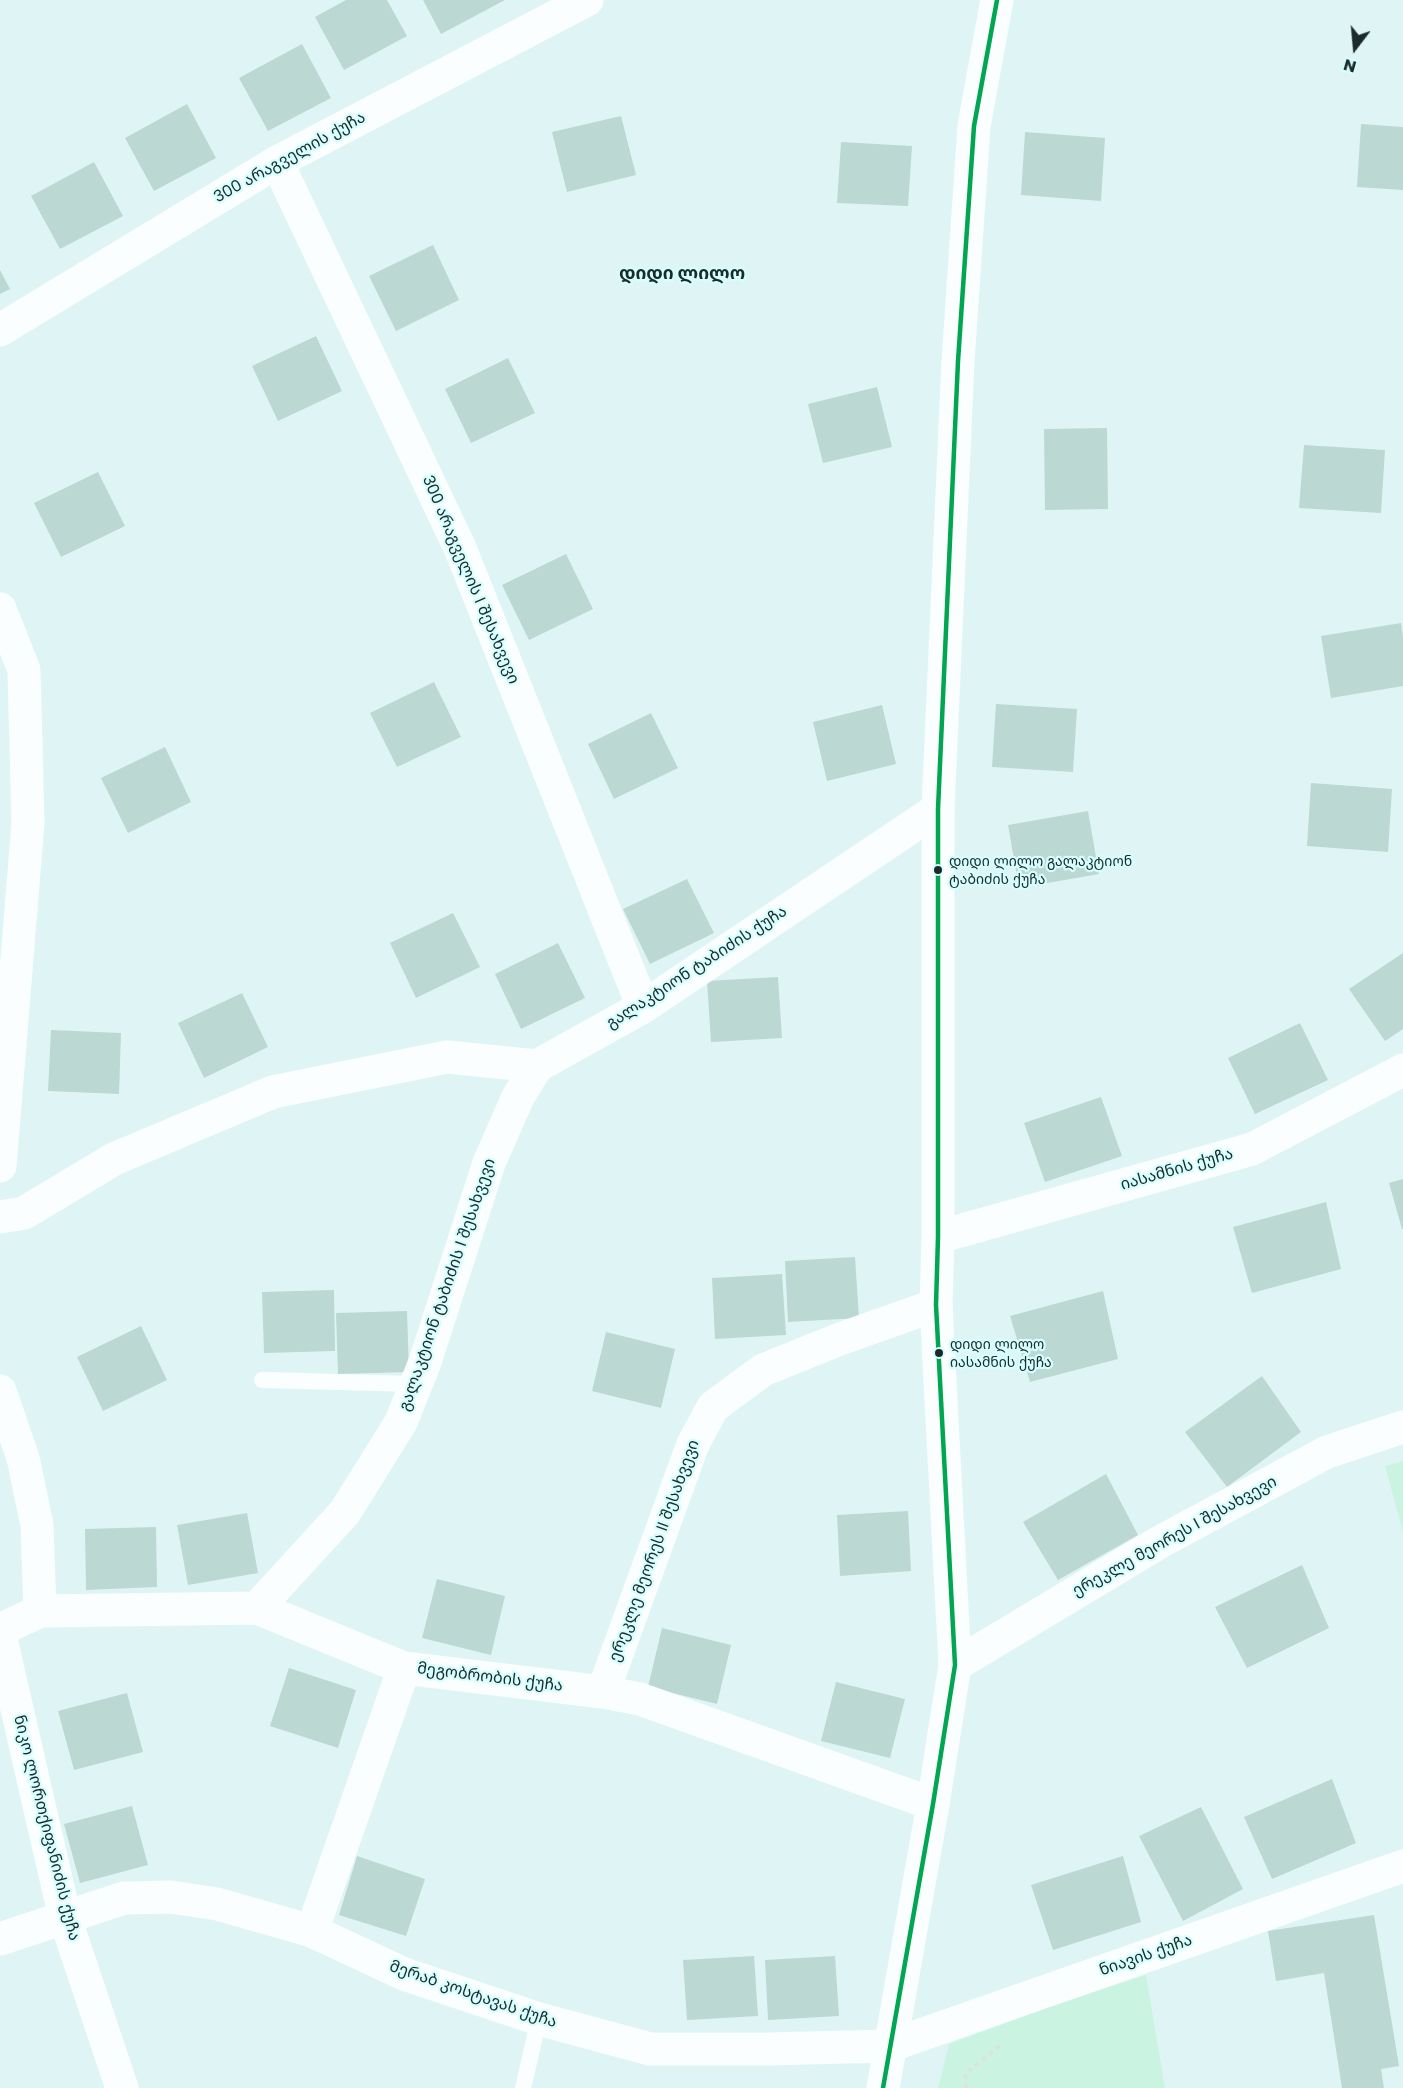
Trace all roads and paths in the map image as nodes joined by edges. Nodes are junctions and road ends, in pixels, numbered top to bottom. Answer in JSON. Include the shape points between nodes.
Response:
{"nodes":[{"id":1,"x":587,"y":0,"type":"edge"},
{"id":2,"x":997,"y":0,"type":"edge"},
{"id":3,"x":277,"y":162,"type":"junction"},
{"id":4,"x":0,"y":330,"type":"edge"},
{"id":5,"x":0,"y":609,"type":"edge"},
{"id":6,"x":938,"y":809,"type":"junction"},
{"id":7,"x":643,"y":1006,"type":"junction"},
{"id":8,"x":537,"y":1066,"type":"junction"},
{"id":9,"x":1403,"y":1070,"type":"edge"},
{"id":10,"x":0,"y":1166,"type":"edge"},
{"id":11,"x":0,"y":1217,"type":"edge"},
{"id":12,"x":938,"y":1237,"type":"junction"},
{"id":13,"x":936,"y":1305,"type":"junction"},
{"id":14,"x":262,"y":1380,"type":"dead end"},
{"id":15,"x":416,"y":1384,"type":"junction"},
{"id":16,"x":0,"y":1391,"type":"edge"},
{"id":17,"x":1403,"y":1427,"type":"edge"},
{"id":18,"x":257,"y":1608,"type":"junction"},
{"id":19,"x":40,"y":1611,"type":"junction"},
{"id":20,"x":0,"y":1630,"type":"edge"},
{"id":21,"x":0,"y":1635,"type":"edge"},
{"id":22,"x":955,"y":1665,"type":"junction"},
{"id":23,"x":404,"y":1668,"type":"junction"},
{"id":24,"x":6,"y":1689,"type":"edge"},
{"id":25,"x":603,"y":1692,"type":"junction"},
{"id":26,"x":933,"y":1804,"type":"junction"},
{"id":27,"x":1401,"y":1874,"type":"edge"},
{"id":28,"x":65,"y":1918,"type":"junction"},
{"id":29,"x":312,"y":1931,"type":"junction"},
{"id":30,"x":0,"y":1939,"type":"edge"},
{"id":31,"x":539,"y":2019,"type":"junction"},
{"id":32,"x":889,"y":2046,"type":"junction"},
{"id":33,"x":122,"y":2088,"type":"edge"},
{"id":34,"x":523,"y":2088,"type":"edge"},
{"id":35,"x":883,"y":2088,"type":"edge"}],
"edges":[{"from":1,"to":3,"type":"street","name":"300 არაგველის ქუჩა"},
{"from":2,"to":6,"type":"street","via":[[974,126],[958,361]]},
{"from":3,"to":4,"type":"street","name":"300 არაგველის ქუჩა"},
{"from":3,"to":7,"type":"street","name":"300 არაგველის I შესახვევი","via":[[460,548]]},
{"from":5,"to":10,"type":"street","via":[[24,670],[28,823]]},
{"from":6,"to":7,"type":"street","name":"გალაკტიონ ტაბიძის ქუჩა"},
{"from":6,"to":12,"type":"street"},
{"from":7,"to":8,"type":"street","name":"გალაკტიონ ტაბიძის ქუჩა"},
{"from":8,"to":11,"type":"street","via":[[447,1057],[273,1092],[114,1159],[24,1213]]},
{"from":8,"to":15,"type":"street","name":"გალაკტიონ ტაბიძის I შესახვევი","via":[[518,1096],[489,1163]]},
{"from":9,"to":12,"type":"street","name":"იასამნის ქუჩა","via":[[1252,1149]]},
{"from":12,"to":13,"type":"street"},
{"from":13,"to":22,"type":"street"},
{"from":13,"to":25,"type":"street","name":"ერეკლე მეორეს II შესახვევი","via":[[763,1370],[713,1407],[693,1444]]},
{"from":14,"to":15,"type":"lane"},
{"from":15,"to":18,"type":"street","name":"გალაკტიონ ტაბიძის I შესახვევი","via":[[401,1422],[345,1512]]},
{"from":16,"to":19,"type":"street","via":[[23,1458],[37,1525]]},
{"from":17,"to":22,"type":"street","name":"ერეკლე მეორეს I შესახვევი","via":[[1327,1452],[1160,1542]]},
{"from":18,"to":19,"type":"street","name":"მეგობრობის ქუჩა"},
{"from":18,"to":23,"type":"street","name":"მეგობრობის ქუჩა"},
{"from":19,"to":20,"type":"street"},
{"from":21,"to":24,"type":"street","name":"ნიკო ლორთქიფანიძის ქუჩა"},
{"from":22,"to":26,"type":"street"},
{"from":23,"to":25,"type":"street","name":"მეგობრობის ქუჩა"},
{"from":23,"to":29,"type":"street"},
{"from":24,"to":28,"type":"street","name":"ნიკო ლორთქიფანიძის ქუჩა"},
{"from":25,"to":26,"type":"street","name":"მეგობრობის ქუჩა","via":[[640,1699]]},
{"from":26,"to":32,"type":"street"},
{"from":27,"to":32,"type":"street","name":"ნიავის ქუჩა"},
{"from":28,"to":29,"type":"street","name":"მერაბ კოსტავას ქუჩა","via":[[124,1898],[171,1897],[217,1904]]},
{"from":28,"to":30,"type":"street","name":"მერაბ კოსტავას ქუჩა"},
{"from":28,"to":33,"type":"street","name":"ნიკო ლორთქიფანიძის ქუჩა"},
{"from":29,"to":31,"type":"street","name":"მერაბ კოსტავას ქუჩა","via":[[404,1974]]},
{"from":31,"to":32,"type":"street","name":"მერაბ კოსტავას ქუჩა","via":[[650,2049]]},
{"from":31,"to":34,"type":"lane"},
{"from":32,"to":35,"type":"street"}]}
